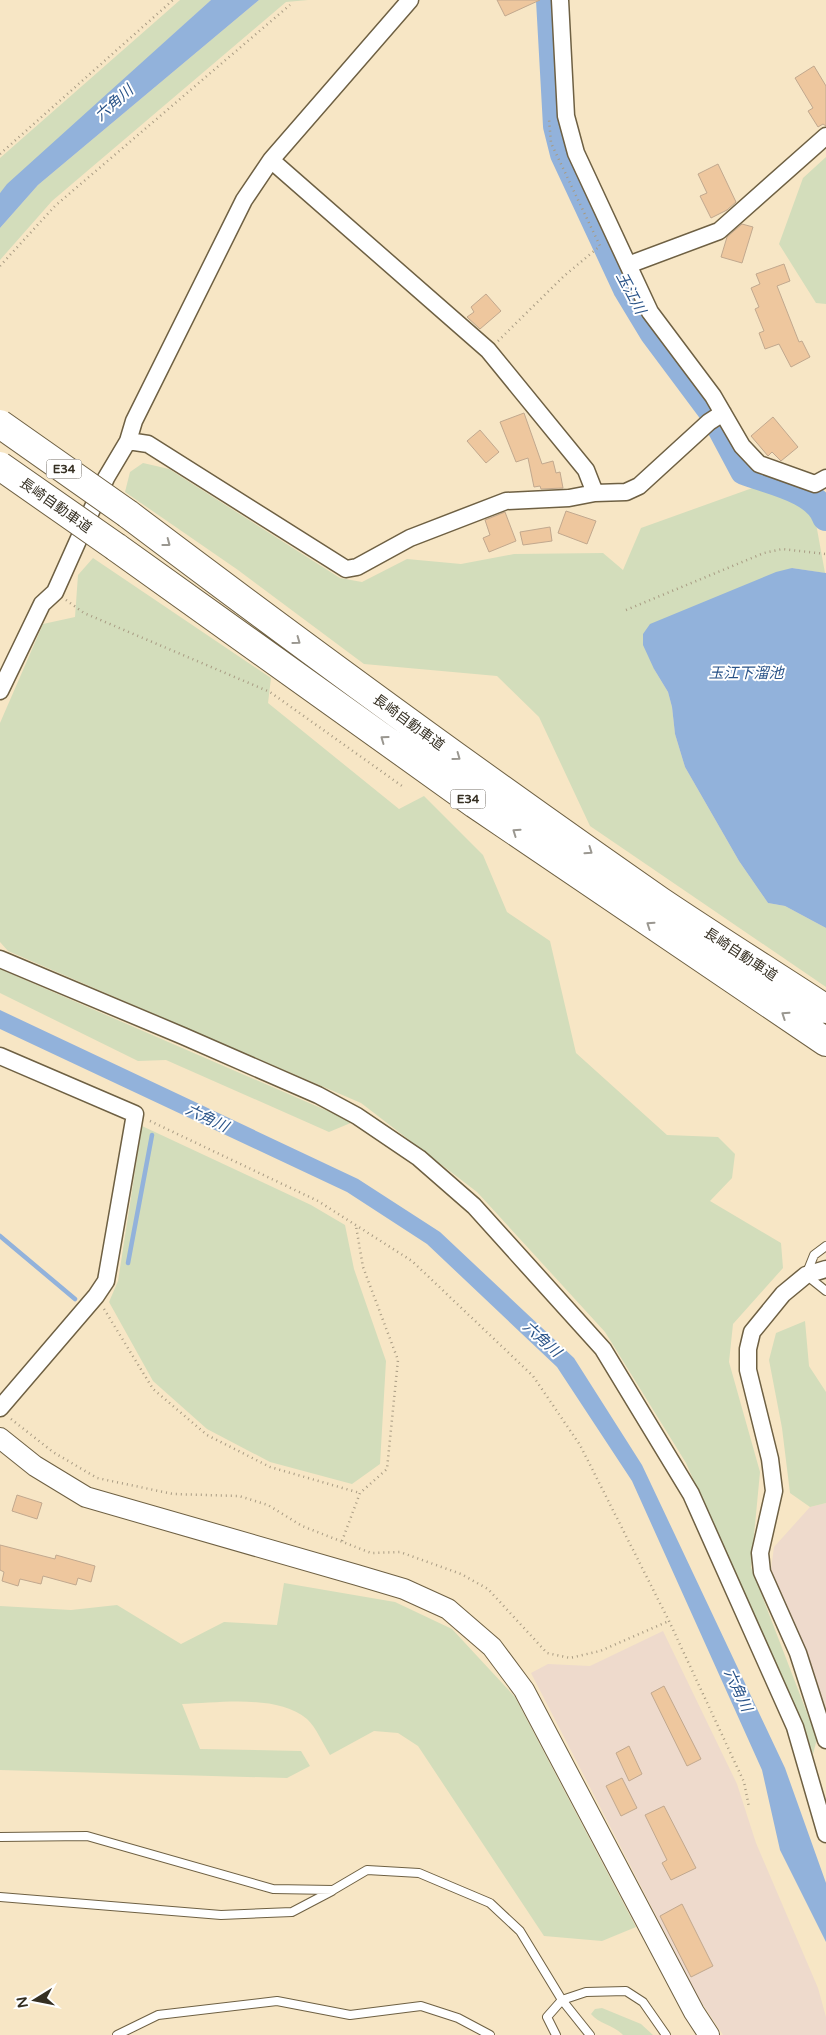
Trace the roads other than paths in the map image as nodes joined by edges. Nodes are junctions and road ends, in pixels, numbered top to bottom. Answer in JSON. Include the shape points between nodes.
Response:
{"nodes":[{"id":1,"x":410,"y":0,"type":"edge"},
{"id":2,"x":560,"y":0,"type":"edge"},
{"id":3,"x":826,"y":136,"type":"edge"},
{"id":4,"x":271,"y":160,"type":"junction"},
{"id":5,"x":628,"y":265,"type":"junction"},
{"id":6,"x":716,"y":418,"type":"junction"},
{"id":7,"x":0,"y":424,"type":"edge"},
{"id":8,"x":128,"y":441,"type":"junction"},
{"id":9,"x":0,"y":466,"type":"edge"},
{"id":10,"x":826,"y":478,"type":"edge"},
{"id":11,"x":595,"y":493,"type":"junction"},
{"id":12,"x":0,"y":690,"type":"edge"},
{"id":13,"x":0,"y":959,"type":"edge"},
{"id":14,"x":826,"y":1009,"type":"edge"},
{"id":15,"x":826,"y":1042,"type":"edge"},
{"id":16,"x":0,"y":1056,"type":"edge"},
{"id":17,"x":826,"y":1246,"type":"edge"},
{"id":18,"x":826,"y":1269,"type":"edge"},
{"id":19,"x":806,"y":1275,"type":"junction"},
{"id":20,"x":826,"y":1291,"type":"edge"},
{"id":21,"x":4,"y":1412,"type":"edge"},
{"id":22,"x":0,"y":1438,"type":"edge"},
{"id":23,"x":826,"y":1740,"type":"edge"},
{"id":24,"x":826,"y":1834,"type":"edge"},
{"id":25,"x":0,"y":1837,"type":"edge"},
{"id":26,"x":334,"y":1890,"type":"junction"},
{"id":27,"x":0,"y":1897,"type":"edge"},
{"id":28,"x":562,"y":2000,"type":"junction"},
{"id":29,"x":117,"y":2035,"type":"edge"},
{"id":30,"x":490,"y":2035,"type":"edge"},
{"id":31,"x":556,"y":2035,"type":"edge"},
{"id":32,"x":590,"y":2035,"type":"edge"},
{"id":33,"x":666,"y":2035,"type":"edge"},
{"id":34,"x":710,"y":2035,"type":"edge"}],
"edges":[{"from":1,"to":4,"type":"street"},
{"from":2,"to":5,"type":"street","via":[[566,116],[570,134]]},
{"from":3,"to":5,"type":"street","via":[[720,231]]},
{"from":4,"to":8,"type":"street","via":[[244,200],[134,421]]},
{"from":4,"to":11,"type":"street","via":[[488,350],[586,470]]},
{"from":5,"to":6,"type":"street","via":[[650,312],[713,396]]},
{"from":6,"to":10,"type":"street","via":[[759,464],[816,484]]},
{"from":6,"to":11,"type":"street","via":[[639,486],[626,492]]},
{"from":7,"to":14,"type":"highway","name":"長崎自動車道","number":"E34","one_way":true,"bridge":true,"via":[[128,514],[491,782],[662,902]]},
{"from":8,"to":11,"type":"street","via":[[148,444],[346,569],[357,567],[410,538],[506,501],[569,498]]},
{"from":8,"to":12,"type":"street","via":[[106,478],[55,592],[42,604]]},
{"from":15,"to":9,"type":"highway","name":"長崎自動車道","number":"E34","one_way":true,"bridge":true,"via":[[482,809]]},
{"from":13,"to":24,"type":"street","via":[[192,1040],[341,1108],[419,1158],[474,1206],[603,1349],[691,1494],[795,1728]]},
{"from":16,"to":21,"type":"street","via":[[135,1114],[106,1281]]},
{"from":17,"to":19,"type":"lane","via":[[814,1255]]},
{"from":18,"to":19,"type":"street"},
{"from":19,"to":20,"type":"lane"},
{"from":19,"to":23,"type":"street","via":[[783,1294],[752,1332],[748,1370],[770,1459],[774,1491],[760,1553],[762,1572],[798,1653]]},
{"from":22,"to":34,"type":"street","via":[[35,1466],[86,1497],[376,1580],[448,1609],[492,1647],[524,1690],[694,2012]]},
{"from":25,"to":26,"type":"lane","via":[[87,1836],[273,1888]]},
{"from":26,"to":27,"type":"lane","via":[[292,1912],[221,1915]]},
{"from":26,"to":28,"type":"lane","via":[[367,1870],[419,1873],[490,1903],[520,1931]]},
{"from":28,"to":31,"type":"lane","via":[[547,2017]]},
{"from":28,"to":32,"type":"lane"},
{"from":28,"to":33,"type":"lane","via":[[586,1992],[626,1991],[642,2002]]},
{"from":29,"to":30,"type":"lane","via":[[158,2015],[277,2001],[350,2015],[421,2006],[458,2018]]}]}
